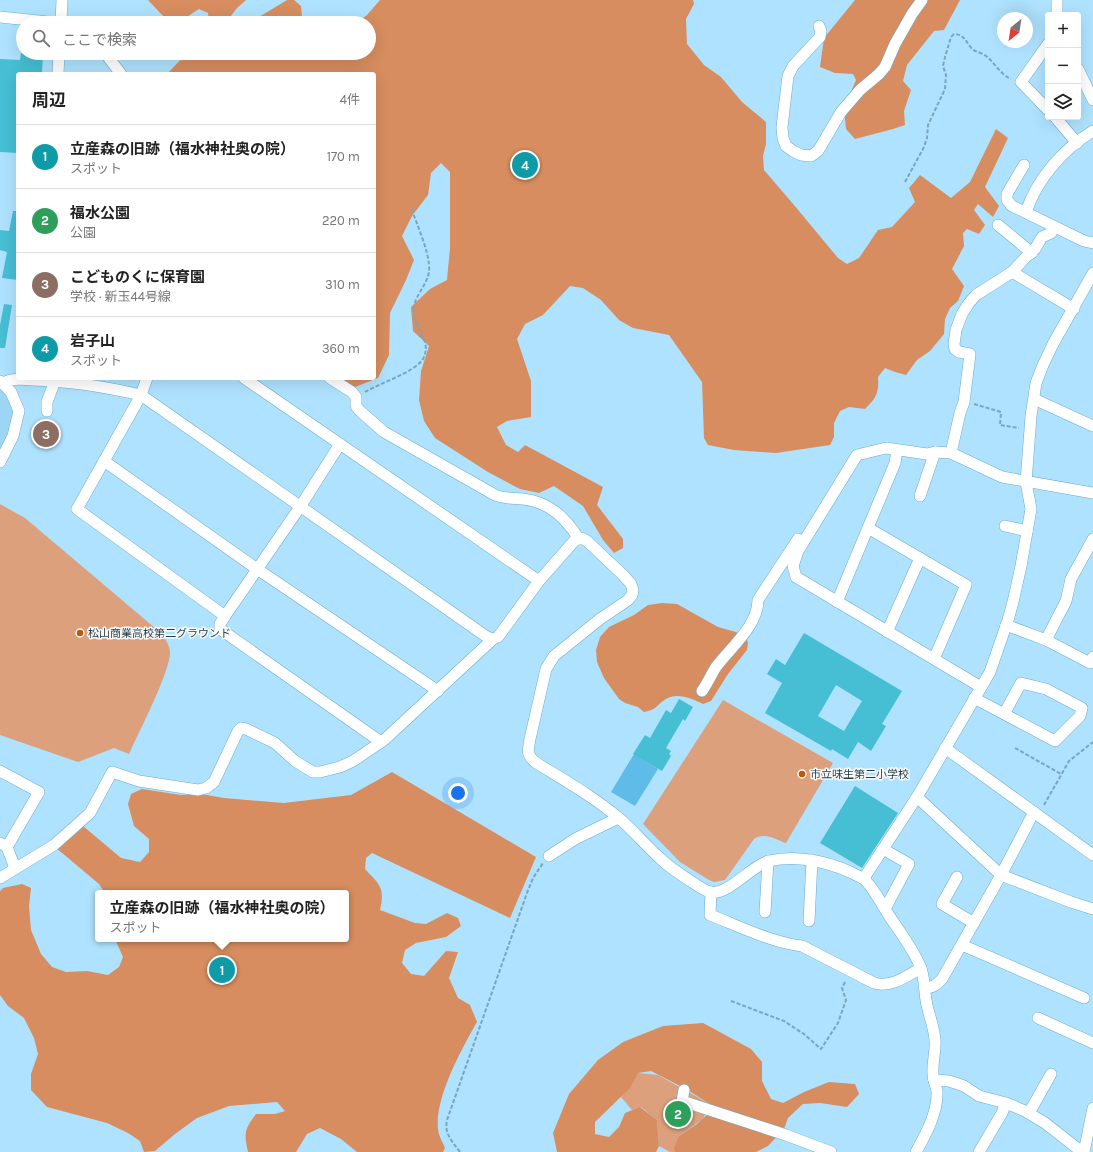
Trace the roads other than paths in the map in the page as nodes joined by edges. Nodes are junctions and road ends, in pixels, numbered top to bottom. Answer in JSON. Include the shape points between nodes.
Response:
{"nodes":[{"id":1,"x":62,"y":0,"type":"edge"},
{"id":2,"x":922,"y":0,"type":"edge"},
{"id":3,"x":1057,"y":0,"type":"edge"},
{"id":4,"x":1057,"y":12,"type":"edge"},
{"id":5,"x":0,"y":16,"type":"edge"},
{"id":6,"x":61,"y":16,"type":"edge"},
{"id":7,"x":16,"y":18,"type":"edge"},
{"id":8,"x":819,"y":26,"type":"dead end"},
{"id":9,"x":1045,"y":48,"type":"edge"},
{"id":10,"x":59,"y":60,"type":"edge"},
{"id":11,"x":110,"y":60,"type":"edge"},
{"id":12,"x":58,"y":72,"type":"edge"},
{"id":13,"x":119,"y":72,"type":"edge"},
{"id":14,"x":1081,"y":75,"type":"edge"},
{"id":15,"x":1093,"y":100,"type":"edge"},
{"id":16,"x":1045,"y":107,"type":"edge"},
{"id":17,"x":1058,"y":120,"type":"edge"},
{"id":18,"x":1093,"y":131,"type":"edge"},
{"id":19,"x":1077,"y":143,"type":"junction"},
{"id":20,"x":1024,"y":165,"type":"dead end"},
{"id":21,"x":1026,"y":212,"type":"junction"},
{"id":22,"x":998,"y":225,"type":"dead end"},
{"id":23,"x":1055,"y":227,"type":"junction"},
{"id":24,"x":1093,"y":244,"type":"edge"},
{"id":25,"x":1032,"y":253,"type":"junction"},
{"id":26,"x":1012,"y":272,"type":"junction"},
{"id":27,"x":1093,"y":273,"type":"edge"},
{"id":28,"x":1074,"y":309,"type":"junction"},
{"id":29,"x":16,"y":379,"type":"edge"},
{"id":30,"x":55,"y":380,"type":"edge"},
{"id":31,"x":61,"y":380,"type":"edge"},
{"id":32,"x":147,"y":380,"type":"edge"},
{"id":33,"x":247,"y":380,"type":"edge"},
{"id":34,"x":333,"y":380,"type":"edge"},
{"id":35,"x":1,"y":382,"type":"edge"},
{"id":36,"x":141,"y":395,"type":"junction"},
{"id":37,"x":1034,"y":399,"type":"junction"},
{"id":38,"x":47,"y":411,"type":"dead end"},
{"id":39,"x":1093,"y":426,"type":"edge"},
{"id":40,"x":340,"y":444,"type":"junction"},
{"id":41,"x":897,"y":450,"type":"junction"},
{"id":42,"x":935,"y":452,"type":"junction"},
{"id":43,"x":951,"y":453,"type":"junction"},
{"id":44,"x":0,"y":462,"type":"edge"},
{"id":45,"x":104,"y":462,"type":"junction"},
{"id":46,"x":1026,"y":482,"type":"junction"},
{"id":47,"x":1093,"y":493,"type":"edge"},
{"id":48,"x":920,"y":496,"type":"dead end"},
{"id":49,"x":300,"y":506,"type":"junction"},
{"id":50,"x":1005,"y":526,"type":"dead end"},
{"id":51,"x":868,"y":528,"type":"junction"},
{"id":52,"x":811,"y":530,"type":"junction"},
{"id":53,"x":1027,"y":531,"type":"junction"},
{"id":54,"x":579,"y":539,"type":"junction"},
{"id":55,"x":1093,"y":539,"type":"edge"},
{"id":56,"x":920,"y":558,"type":"junction"},
{"id":57,"x":257,"y":569,"type":"junction"},
{"id":58,"x":539,"y":582,"type":"junction"},
{"id":59,"x":837,"y":602,"type":"junction"},
{"id":60,"x":225,"y":616,"type":"junction"},
{"id":61,"x":1006,"y":625,"type":"junction"},
{"id":62,"x":887,"y":632,"type":"junction"},
{"id":63,"x":493,"y":639,"type":"junction"},
{"id":64,"x":1046,"y":640,"type":"junction"},
{"id":65,"x":1093,"y":657,"type":"edge"},
{"id":66,"x":934,"y":659,"type":"junction"},
{"id":67,"x":981,"y":687,"type":"junction"},
{"id":68,"x":702,"y":691,"type":"dead end"},
{"id":69,"x":438,"y":692,"type":"junction"},
{"id":70,"x":974,"y":698,"type":"junction"},
{"id":71,"x":1004,"y":714,"type":"junction"},
{"id":72,"x":381,"y":742,"type":"junction"},
{"id":73,"x":945,"y":748,"type":"junction"},
{"id":74,"x":0,"y":771,"type":"edge"},
{"id":75,"x":917,"y":797,"type":"junction"},
{"id":76,"x":1036,"y":814,"type":"junction"},
{"id":77,"x":618,"y":818,"type":"junction"},
{"id":78,"x":4,"y":845,"type":"edge"},
{"id":79,"x":883,"y":849,"type":"junction"},
{"id":80,"x":1093,"y":855,"type":"edge"},
{"id":81,"x":549,"y":856,"type":"road end"},
{"id":82,"x":812,"y":860,"type":"junction"},
{"id":83,"x":768,"y":861,"type":"junction"},
{"id":84,"x":16,"y":868,"type":"junction"},
{"id":85,"x":1001,"y":876,"type":"junction"},
{"id":86,"x":957,"y":877,"type":"dead end"},
{"id":87,"x":0,"y":878,"type":"edge"},
{"id":88,"x":864,"y":878,"type":"junction"},
{"id":89,"x":711,"y":892,"type":"junction"},
{"id":90,"x":884,"y":909,"type":"junction"},
{"id":91,"x":1093,"y":909,"type":"edge"},
{"id":92,"x":765,"y":912,"type":"dead end"},
{"id":93,"x":809,"y":920,"type":"dead end"},
{"id":94,"x":974,"y":923,"type":"junction"},
{"id":95,"x":962,"y":945,"type":"junction"},
{"id":96,"x":921,"y":968,"type":"junction"},
{"id":97,"x":925,"y":988,"type":"junction"},
{"id":98,"x":1084,"y":998,"type":"dead end"},
{"id":99,"x":1038,"y":1018,"type":"dead end"},
{"id":100,"x":1093,"y":1043,"type":"edge"},
{"id":101,"x":1051,"y":1074,"type":"dead end"},
{"id":102,"x":934,"y":1080,"type":"junction"},
{"id":103,"x":684,"y":1090,"type":"dead end"},
{"id":104,"x":1006,"y":1103,"type":"junction"},
{"id":105,"x":1093,"y":1108,"type":"edge"},
{"id":106,"x":1029,"y":1113,"type":"junction"},
{"id":107,"x":831,"y":1152,"type":"edge"},
{"id":108,"x":916,"y":1152,"type":"edge"},
{"id":109,"x":979,"y":1152,"type":"edge"},
{"id":110,"x":1083,"y":1152,"type":"edge"}],
"edges":[{"from":1,"to":6,"type":"street"},
{"from":2,"to":8,"type":"street","via":[[880,74],[860,90],[841,112],[818,152],[811,156],[801,155],[786,146],[783,138],[788,76],[793,66],[820,37]]},
{"from":3,"to":4,"type":"street"},
{"from":5,"to":7,"type":"street"},
{"from":9,"to":16,"type":"street","via":[[1021,82]]},
{"from":10,"to":12,"type":"street"},
{"from":11,"to":13,"type":"street"},
{"from":14,"to":15,"type":"street"},
{"from":17,"to":19,"type":"street"},
{"from":18,"to":19,"type":"street"},
{"from":19,"to":21,"type":"street","via":[[1053,165],[1030,199]]},
{"from":20,"to":21,"type":"street","via":[[1007,194],[1007,200],[1012,206]]},
{"from":21,"to":23,"type":"street"},
{"from":22,"to":25,"type":"street"},
{"from":23,"to":24,"type":"street"},
{"from":23,"to":25,"type":"street","via":[[1051,233],[1042,237]]},
{"from":25,"to":26,"type":"street"},
{"from":26,"to":28,"type":"street"},
{"from":26,"to":43,"type":"street","via":[[976,295],[962,314],[956,330],[955,349],[970,354],[964,402]]},
{"from":27,"to":28,"type":"street"},
{"from":28,"to":37,"type":"street","via":[[1043,364],[1036,383]]},
{"from":29,"to":35,"type":"street"},
{"from":30,"to":38,"type":"street","via":[[47,402]]},
{"from":31,"to":36,"type":"street"},
{"from":32,"to":36,"type":"street"},
{"from":33,"to":40,"type":"street"},
{"from":34,"to":54,"type":"street","via":[[352,392],[356,397],[356,406],[384,432],[495,495],[547,505],[573,528]]},
{"from":35,"to":44,"type":"street","via":[[12,392],[18,410],[13,436]]},
{"from":36,"to":45,"type":"street"},
{"from":36,"to":49,"type":"street"},
{"from":37,"to":39,"type":"street"},
{"from":37,"to":46,"type":"street"},
{"from":40,"to":49,"type":"street"},
{"from":40,"to":58,"type":"street"},
{"from":41,"to":42,"type":"street","via":[[927,454]]},
{"from":41,"to":51,"type":"street","via":[[895,463]]},
{"from":41,"to":52,"type":"street","via":[[886,448],[858,455]]},
{"from":42,"to":43,"type":"street"},
{"from":42,"to":48,"type":"street"},
{"from":43,"to":46,"type":"street","via":[[1002,477]]},
{"from":45,"to":57,"type":"street"},
{"from":45,"to":60,"type":"street","via":[[77,509]]},
{"from":46,"to":47,"type":"street"},
{"from":46,"to":53,"type":"street","via":[[1030,509]]},
{"from":49,"to":57,"type":"street"},
{"from":49,"to":63,"type":"street"},
{"from":50,"to":53,"type":"street"},
{"from":51,"to":56,"type":"street"},
{"from":51,"to":59,"type":"street"},
{"from":52,"to":59,"type":"street","via":[[795,559],[794,573],[796,578]]},
{"from":52,"to":68,"type":"street","via":[[799,536],[758,600],[758,609],[751,622]]},
{"from":53,"to":61,"type":"street"},
{"from":54,"to":58,"type":"street","via":[[575,540]]},
{"from":54,"to":77,"type":"street","via":[[587,541],[623,575],[631,584],[632,595],[549,662],[528,749],[529,756],[535,762],[580,789]]},
{"from":55,"to":64,"type":"street","via":[[1071,579],[1066,601]]},
{"from":56,"to":62,"type":"street"},
{"from":56,"to":66,"type":"street","via":[[966,585]]},
{"from":57,"to":60,"type":"street"},
{"from":57,"to":69,"type":"street"},
{"from":58,"to":63,"type":"street","via":[[498,637]]},
{"from":59,"to":62,"type":"street"},
{"from":60,"to":72,"type":"street","via":[[220,629]]},
{"from":61,"to":64,"type":"street"},
{"from":61,"to":67,"type":"street","via":[[990,672]]},
{"from":62,"to":66,"type":"street"},
{"from":63,"to":69,"type":"street"},
{"from":64,"to":65,"type":"street","via":[[1090,663]]},
{"from":66,"to":67,"type":"street"},
{"from":67,"to":70,"type":"street"},
{"from":69,"to":72,"type":"street"},
{"from":70,"to":71,"type":"street"},
{"from":70,"to":73,"type":"street"},
{"from":71,"to":71,"type":"street","via":[[1055,741],[1080,716],[1082,708],[1046,689],[1021,683]]},
{"from":72,"to":84,"type":"street","via":[[340,767],[313,772],[295,761],[275,743],[241,728],[214,782],[206,788],[198,790],[138,782],[112,772],[90,813],[54,845]]},
{"from":73,"to":75,"type":"street"},
{"from":73,"to":76,"type":"street"},
{"from":74,"to":78,"type":"street","via":[[39,792]]},
{"from":75,"to":79,"type":"street"},
{"from":75,"to":85,"type":"street"},
{"from":76,"to":80,"type":"street"},
{"from":76,"to":85,"type":"street"},
{"from":77,"to":81,"type":"street","via":[[575,839]]},
{"from":77,"to":89,"type":"street","via":[[674,870]]},
{"from":78,"to":84,"type":"street"},
{"from":79,"to":88,"type":"street"},
{"from":79,"to":90,"type":"street","via":[[909,864]]},
{"from":82,"to":83,"type":"street","via":[[799,858]]},
{"from":82,"to":88,"type":"street"},
{"from":82,"to":93,"type":"street"},
{"from":83,"to":89,"type":"street","via":[[757,866],[731,886]]},
{"from":83,"to":92,"type":"street"},
{"from":84,"to":87,"type":"street"},
{"from":85,"to":91,"type":"street"},
{"from":85,"to":94,"type":"street"},
{"from":86,"to":94,"type":"street","via":[[942,904]]},
{"from":88,"to":90,"type":"street"},
{"from":89,"to":96,"type":"street","via":[[710,914],[768,937],[802,946],[874,983],[889,984]]},
{"from":90,"to":96,"type":"street","via":[[914,952]]},
{"from":94,"to":95,"type":"street"},
{"from":95,"to":97,"type":"street","via":[[942,979],[935,986]]},
{"from":95,"to":98,"type":"street"},
{"from":96,"to":97,"type":"street"},
{"from":97,"to":102,"type":"street","via":[[935,1037]]},
{"from":99,"to":100,"type":"street"},
{"from":101,"to":106,"type":"street"},
{"from":102,"to":104,"type":"street","via":[[949,1081],[964,1086],[979,1096]]},
{"from":102,"to":108,"type":"street","via":[[937,1090],[934,1112]]},
{"from":103,"to":107,"type":"street","via":[[682,1101]]},
{"from":104,"to":106,"type":"street"},
{"from":104,"to":109,"type":"street"},
{"from":105,"to":110,"type":"street"},
{"from":106,"to":110,"type":"street"}]}
